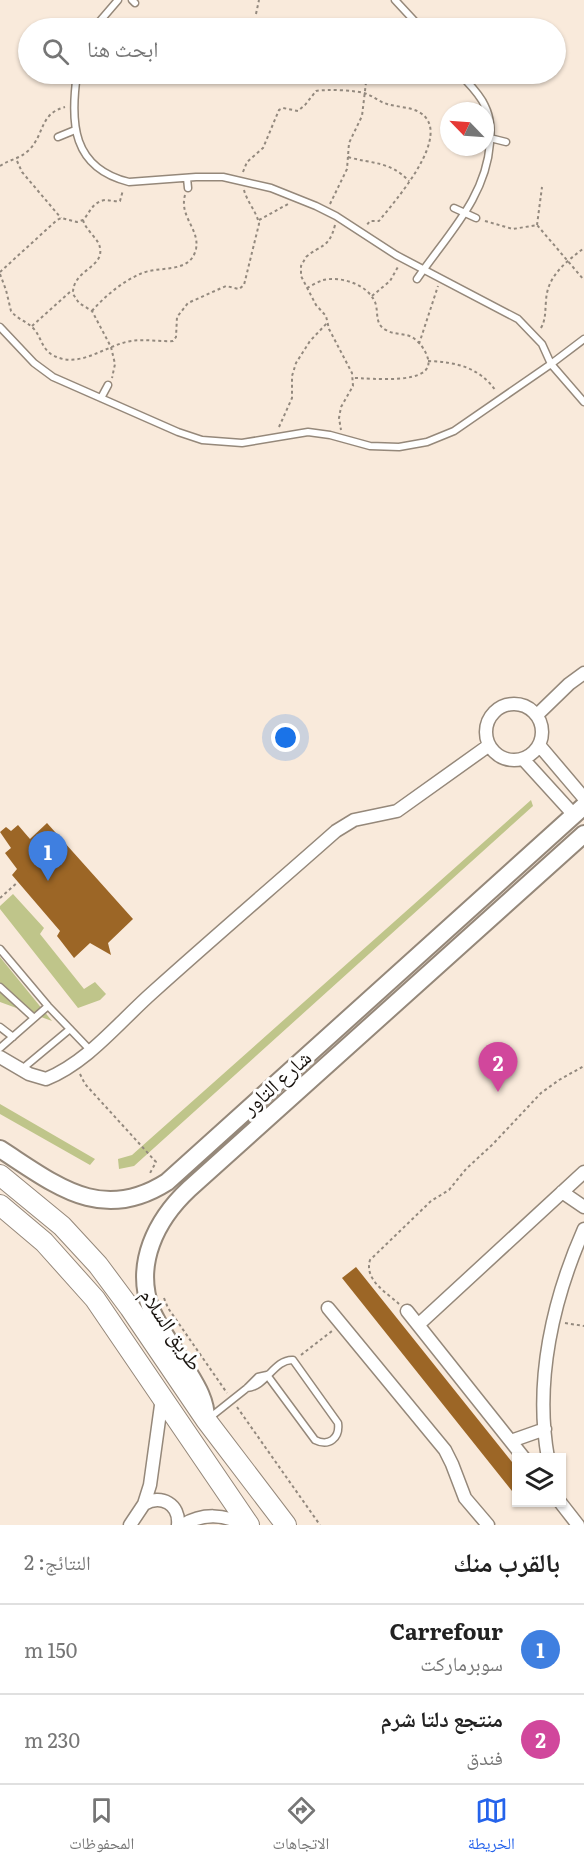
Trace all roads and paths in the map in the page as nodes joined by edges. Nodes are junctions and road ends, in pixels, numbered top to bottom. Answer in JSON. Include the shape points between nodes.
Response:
{"nodes":[{"id":1,"x":118,"y":0,"type":"edge"},
{"id":2,"x":259,"y":0,"type":"edge"},
{"id":3,"x":395,"y":0,"type":"edge"},
{"id":4,"x":256,"y":14,"type":"dead end"},
{"id":5,"x":103,"y":18,"type":"edge"},
{"id":6,"x":412,"y":18,"type":"edge"},
{"id":7,"x":76,"y":84,"type":"edge"},
{"id":8,"x":366,"y":84,"type":"edge"},
{"id":9,"x":469,"y":84,"type":"edge"},
{"id":10,"x":366,"y":93,"type":"junction"},
{"id":11,"x":483,"y":102,"type":"edge"},
{"id":12,"x":74,"y":106,"type":"junction"},
{"id":13,"x":75,"y":130,"type":"junction"},
{"id":14,"x":58,"y":137,"type":"dead end"},
{"id":15,"x":494,"y":139,"type":"edge"},
{"id":16,"x":506,"y":142,"type":"dead end"},
{"id":17,"x":488,"y":156,"type":"edge"},
{"id":18,"x":348,"y":157,"type":"junction"},
{"id":19,"x":17,"y":160,"type":"junction"},
{"id":20,"x":0,"y":166,"type":"edge"},
{"id":21,"x":187,"y":178,"type":"junction"},
{"id":22,"x":242,"y":180,"type":"junction"},
{"id":23,"x":125,"y":182,"type":"junction"},
{"id":24,"x":409,"y":182,"type":"junction"},
{"id":25,"x":542,"y":187,"type":"dead end"},
{"id":26,"x":188,"y":188,"type":"joint"},
{"id":27,"x":299,"y":198,"type":"junction"},
{"id":28,"x":454,"y":208,"type":"dead end"},
{"id":29,"x":326,"y":211,"type":"junction"},
{"id":30,"x":465,"y":213,"type":"junction"},
{"id":31,"x":336,"y":216,"type":"junction"},
{"id":32,"x":61,"y":218,"type":"junction"},
{"id":33,"x":476,"y":218,"type":"joint"},
{"id":34,"x":83,"y":220,"type":"junction"},
{"id":35,"x":259,"y":220,"type":"junction"},
{"id":36,"x":370,"y":221,"type":"dead end"},
{"id":37,"x":537,"y":225,"type":"junction"},
{"id":38,"x":584,"y":248,"type":"edge"},
{"id":39,"x":401,"y":258,"type":"junction"},
{"id":40,"x":568,"y":261,"type":"junction"},
{"id":41,"x":424,"y":269,"type":"junction"},
{"id":42,"x":0,"y":273,"type":"edge"},
{"id":43,"x":441,"y":278,"type":"junction"},
{"id":44,"x":417,"y":279,"type":"dead end"},
{"id":45,"x":584,"y":280,"type":"edge"},
{"id":46,"x":307,"y":288,"type":"junction"},
{"id":47,"x":73,"y":289,"type":"junction"},
{"id":48,"x":372,"y":296,"type":"junction"},
{"id":49,"x":92,"y":311,"type":"junction"},
{"id":50,"x":328,"y":322,"type":"junction"},
{"id":51,"x":32,"y":326,"type":"junction"},
{"id":52,"x":0,"y":327,"type":"edge"},
{"id":53,"x":535,"y":335,"type":"junction"},
{"id":54,"x":584,"y":339,"type":"edge"},
{"id":55,"x":419,"y":344,"type":"junction"},
{"id":56,"x":111,"y":347,"type":"junction"},
{"id":57,"x":428,"y":361,"type":"junction"},
{"id":58,"x":551,"y":364,"type":"junction"},
{"id":59,"x":353,"y":378,"type":"junction"},
{"id":60,"x":108,"y":385,"type":"joint"},
{"id":61,"x":101,"y":398,"type":"junction"},
{"id":62,"x":501,"y":400,"type":"junction"},
{"id":63,"x":584,"y":402,"type":"edge"},
{"id":64,"x":275,"y":437,"type":"junction"},
{"id":65,"x":345,"y":441,"type":"junction"},
{"id":66,"x":584,"y":673,"type":"edge"},
{"id":67,"x":537,"y":715,"type":"junction"},
{"id":68,"x":488,"y":746,"type":"junction"},
{"id":69,"x":539,"y":746,"type":"junction"},
{"id":70,"x":523,"y":759,"type":"junction"},
{"id":71,"x":584,"y":798,"type":"edge"},
{"id":72,"x":579,"y":810,"type":"edge"},
{"id":73,"x":584,"y":834,"type":"edge"},
{"id":74,"x":18,"y":882,"type":"dead end"},
{"id":75,"x":0,"y":898,"type":"edge"},
{"id":76,"x":0,"y":949,"type":"edge"},
{"id":77,"x":0,"y":987,"type":"edge"},
{"id":78,"x":48,"y":1006,"type":"junction"},
{"id":79,"x":34,"y":1018,"type":"junction"},
{"id":80,"x":0,"y":1027,"type":"edge"},
{"id":81,"x":70,"y":1029,"type":"junction"},
{"id":82,"x":13,"y":1037,"type":"junction"},
{"id":83,"x":0,"y":1048,"type":"edge"},
{"id":84,"x":91,"y":1051,"type":"junction"},
{"id":85,"x":0,"y":1057,"type":"edge"},
{"id":86,"x":75,"y":1063,"type":"junction"},
{"id":87,"x":584,"y":1066,"type":"edge"},
{"id":88,"x":21,"y":1070,"type":"junction"},
{"id":89,"x":0,"y":1149,"type":"edge"},
{"id":90,"x":192,"y":1159,"type":"junction"},
{"id":91,"x":584,"y":1172,"type":"edge"},
{"id":92,"x":205,"y":1174,"type":"junction"},
{"id":93,"x":0,"y":1175,"type":"edge"},
{"id":94,"x":157,"y":1188,"type":"junction"},
{"id":95,"x":562,"y":1192,"type":"junction"},
{"id":96,"x":0,"y":1205,"type":"edge"},
{"id":97,"x":584,"y":1207,"type":"edge"},
{"id":98,"x":584,"y":1229,"type":"edge"},
{"id":99,"x":160,"y":1290,"type":"dead end"},
{"id":100,"x":328,"y":1308,"type":"dead end"},
{"id":101,"x":407,"y":1311,"type":"joint"},
{"id":102,"x":553,"y":1320,"type":"junction"},
{"id":103,"x":342,"y":1324,"type":"junction"},
{"id":104,"x":418,"y":1325,"type":"junction"},
{"id":105,"x":584,"y":1326,"type":"edge"},
{"id":106,"x":294,"y":1360,"type":"junction"},
{"id":107,"x":267,"y":1376,"type":"junction"},
{"id":108,"x":163,"y":1397,"type":"junction"},
{"id":109,"x":232,"y":1400,"type":"junction"},
{"id":110,"x":206,"y":1420,"type":"junction"},
{"id":111,"x":545,"y":1429,"type":"junction"},
{"id":112,"x":510,"y":1441,"type":"junction"},
{"id":113,"x":520,"y":1453,"type":"edge"},
{"id":114,"x":547,"y":1453,"type":"edge"},
{"id":115,"x":144,"y":1504,"type":"junction"},
{"id":116,"x":563,"y":1507,"type":"edge"},
{"id":117,"x":130,"y":1525,"type":"edge"},
{"id":118,"x":178,"y":1525,"type":"edge"},
{"id":119,"x":183,"y":1525,"type":"edge"},
{"id":120,"x":244,"y":1525,"type":"edge"},
{"id":121,"x":249,"y":1525,"type":"edge"},
{"id":122,"x":286,"y":1525,"type":"edge"},
{"id":123,"x":320,"y":1525,"type":"edge"},
{"id":124,"x":488,"y":1525,"type":"edge"},
{"id":125,"x":578,"y":1525,"type":"edge"}],
"edges":[{"from":1,"to":5,"type":"lane"},
{"from":2,"to":4,"type":"path"},
{"from":3,"to":6,"type":"lane"},
{"from":7,"to":12,"type":"lane"},
{"from":8,"to":10,"type":"path"},
{"from":9,"to":11,"type":"lane"},
{"from":10,"to":18,"type":"path"},
{"from":10,"to":22,"type":"path","via":[[320,90],[298,111],[279,110],[263,148],[244,165]]},
{"from":10,"to":24,"type":"path","via":[[388,104],[418,111],[427,120],[430,143]]},
{"from":12,"to":13,"type":"lane"},
{"from":12,"to":19,"type":"path","via":[[60,108],[48,116],[32,147]]},
{"from":13,"to":14,"type":"lane"},
{"from":13,"to":23,"type":"lane","via":[[92,163]]},
{"from":15,"to":16,"type":"lane"},
{"from":17,"to":30,"type":"lane","via":[[486,171]]},
{"from":18,"to":24,"type":"path","via":[[388,165]]},
{"from":18,"to":29,"type":"path","via":[[345,177]]},
{"from":19,"to":20,"type":"path"},
{"from":19,"to":32,"type":"path","via":[[22,172]]},
{"from":21,"to":22,"type":"lane"},
{"from":21,"to":23,"type":"lane"},
{"from":21,"to":26,"type":"lane"},
{"from":22,"to":27,"type":"lane"},
{"from":22,"to":35,"type":"path","via":[[246,198]]},
{"from":23,"to":34,"type":"path","via":[[120,201],[99,202]]},
{"from":24,"to":36,"type":"path","via":[[378,221]]},
{"from":25,"to":37,"type":"path"},
{"from":26,"to":49,"type":"path","via":[[184,212],[196,243],[190,259],[176,268],[137,275],[107,295]]},
{"from":27,"to":29,"type":"lane"},
{"from":27,"to":35,"type":"path"},
{"from":28,"to":30,"type":"lane"},
{"from":29,"to":31,"type":"lane"},
{"from":30,"to":33,"type":"lane"},
{"from":30,"to":41,"type":"lane"},
{"from":31,"to":39,"type":"lane"},
{"from":31,"to":46,"type":"path","via":[[327,243],[303,261],[301,276]]},
{"from":32,"to":34,"type":"path"},
{"from":32,"to":42,"type":"path"},
{"from":33,"to":37,"type":"path","via":[[513,229]]},
{"from":34,"to":47,"type":"path","via":[[100,245],[100,256],[76,280]]},
{"from":35,"to":56,"type":"path","via":[[242,287],[226,286],[188,303],[177,317],[176,337],[172,341],[139,340]]},
{"from":37,"to":40,"type":"path"},
{"from":38,"to":40,"type":"path"},
{"from":39,"to":41,"type":"lane"},
{"from":39,"to":48,"type":"path","via":[[390,281]]},
{"from":40,"to":45,"type":"path"},
{"from":40,"to":53,"type":"path","via":[[553,278],[544,320]]},
{"from":41,"to":43,"type":"lane"},
{"from":41,"to":44,"type":"lane"},
{"from":42,"to":51,"type":"path","via":[[11,311]]},
{"from":43,"to":53,"type":"lane","via":[[508,313]]},
{"from":43,"to":55,"type":"path"},
{"from":46,"to":48,"type":"path","via":[[335,279],[358,285]]},
{"from":46,"to":50,"type":"path"},
{"from":47,"to":49,"type":"path","via":[[79,303]]},
{"from":47,"to":51,"type":"path"},
{"from":48,"to":55,"type":"path","via":[[381,327],[410,336]]},
{"from":49,"to":56,"type":"path"},
{"from":50,"to":59,"type":"path"},
{"from":50,"to":64,"type":"path","via":[[296,363],[292,398]]},
{"from":51,"to":56,"type":"path","via":[[46,350],[60,358],[81,359]]},
{"from":52,"to":61,"type":"lane","via":[[43,370]]},
{"from":53,"to":58,"type":"lane"},
{"from":54,"to":58,"type":"lane"},
{"from":55,"to":57,"type":"path"},
{"from":56,"to":60,"type":"path","via":[[115,364]]},
{"from":57,"to":59,"type":"path","via":[[425,371],[415,378]]},
{"from":57,"to":62,"type":"path","via":[[468,367],[486,379]]},
{"from":58,"to":62,"type":"lane"},
{"from":58,"to":63,"type":"lane"},
{"from":59,"to":65,"type":"path","via":[[339,418]]},
{"from":60,"to":61,"type":"lane"},
{"from":61,"to":64,"type":"lane","via":[[202,440],[242,443]]},
{"from":62,"to":65,"type":"lane","via":[[454,431],[427,442],[384,448]]},
{"from":64,"to":65,"type":"lane","via":[[308,432]]},
{"from":66,"to":67,"type":"street"},
{"from":67,"to":68,"type":"street","via":[[521,704],[502,706],[485,727]]},
{"from":67,"to":69,"type":"street","via":[[542,730]]},
{"from":68,"to":70,"type":"street","via":[[501,758]]},
{"from":68,"to":84,"type":"street","via":[[397,811],[354,820],[336,831],[154,990]]},
{"from":69,"to":70,"type":"street"},
{"from":69,"to":71,"type":"street"},
{"from":70,"to":72,"type":"street"},
{"from":72,"to":90,"type":"main road","name":"شارع التاور"},
{"from":73,"to":92,"type":"main road","name":"شارع التاور"},
{"from":74,"to":75,"type":"path"},
{"from":76,"to":78,"type":"lane"},
{"from":77,"to":79,"type":"lane"},
{"from":78,"to":79,"type":"lane"},
{"from":78,"to":81,"type":"lane"},
{"from":79,"to":82,"type":"lane"},
{"from":80,"to":82,"type":"lane"},
{"from":81,"to":84,"type":"lane"},
{"from":81,"to":88,"type":"lane"},
{"from":82,"to":83,"type":"lane"},
{"from":84,"to":86,"type":"street"},
{"from":85,"to":88,"type":"street"},
{"from":86,"to":88,"type":"street","via":[[46,1079]]},
{"from":86,"to":94,"type":"path","via":[[85,1084],[156,1162],[149,1174]]},
{"from":87,"to":101,"type":"path","via":[[541,1094],[449,1190],[431,1201],[370,1260],[371,1277]]},
{"from":89,"to":94,"type":"main road","name":"شارع التاور","via":[[59,1186],[89,1199],[123,1200]]},
{"from":90,"to":92,"type":"main road"},
{"from":90,"to":94,"type":"main road","name":"شارع التاور"},
{"from":91,"to":95,"type":"street"},
{"from":92,"to":110,"type":"main road","name":"شارع التاور","via":[[167,1214],[151,1242],[144,1271],[151,1308],[200,1392]]},
{"from":93,"to":110,"type":"main road","name":"طريق السلام","via":[[62,1226],[98,1265]]},
{"from":95,"to":97,"type":"street"},
{"from":95,"to":104,"type":"street"},
{"from":96,"to":108,"type":"main road","via":[[44,1242],[79,1279]]},
{"from":98,"to":102,"type":"street"},
{"from":99,"to":109,"type":"path","via":[[168,1308]]},
{"from":100,"to":103,"type":"street"},
{"from":101,"to":104,"type":"street"},
{"from":102,"to":105,"type":"path"},
{"from":102,"to":111,"type":"street","via":[[546,1370]]},
{"from":103,"to":106,"type":"path"},
{"from":103,"to":124,"type":"street","via":[[445,1450],[465,1498]]},
{"from":104,"to":112,"type":"street"},
{"from":106,"to":107,"type":"lane","via":[[287,1360]]},
{"from":106,"to":107,"type":"lane","via":[[338,1423],[333,1440],[315,1440]]},
{"from":107,"to":109,"type":"lane","via":[[258,1377]]},
{"from":108,"to":115,"type":"street"},
{"from":108,"to":121,"type":"main road"},
{"from":109,"to":110,"type":"lane"},
{"from":109,"to":123,"type":"path"},
{"from":110,"to":122,"type":"main road","name":"طريق السلام"},
{"from":111,"to":112,"type":"street"},
{"from":111,"to":114,"type":"street"},
{"from":112,"to":113,"type":"street"},
{"from":115,"to":117,"type":"street"},
{"from":115,"to":118,"type":"street","via":[[151,1500],[167,1501],[177,1513]]},
{"from":116,"to":125,"type":"street"},
{"from":119,"to":120,"type":"street","via":[[216,1516]]}]}
